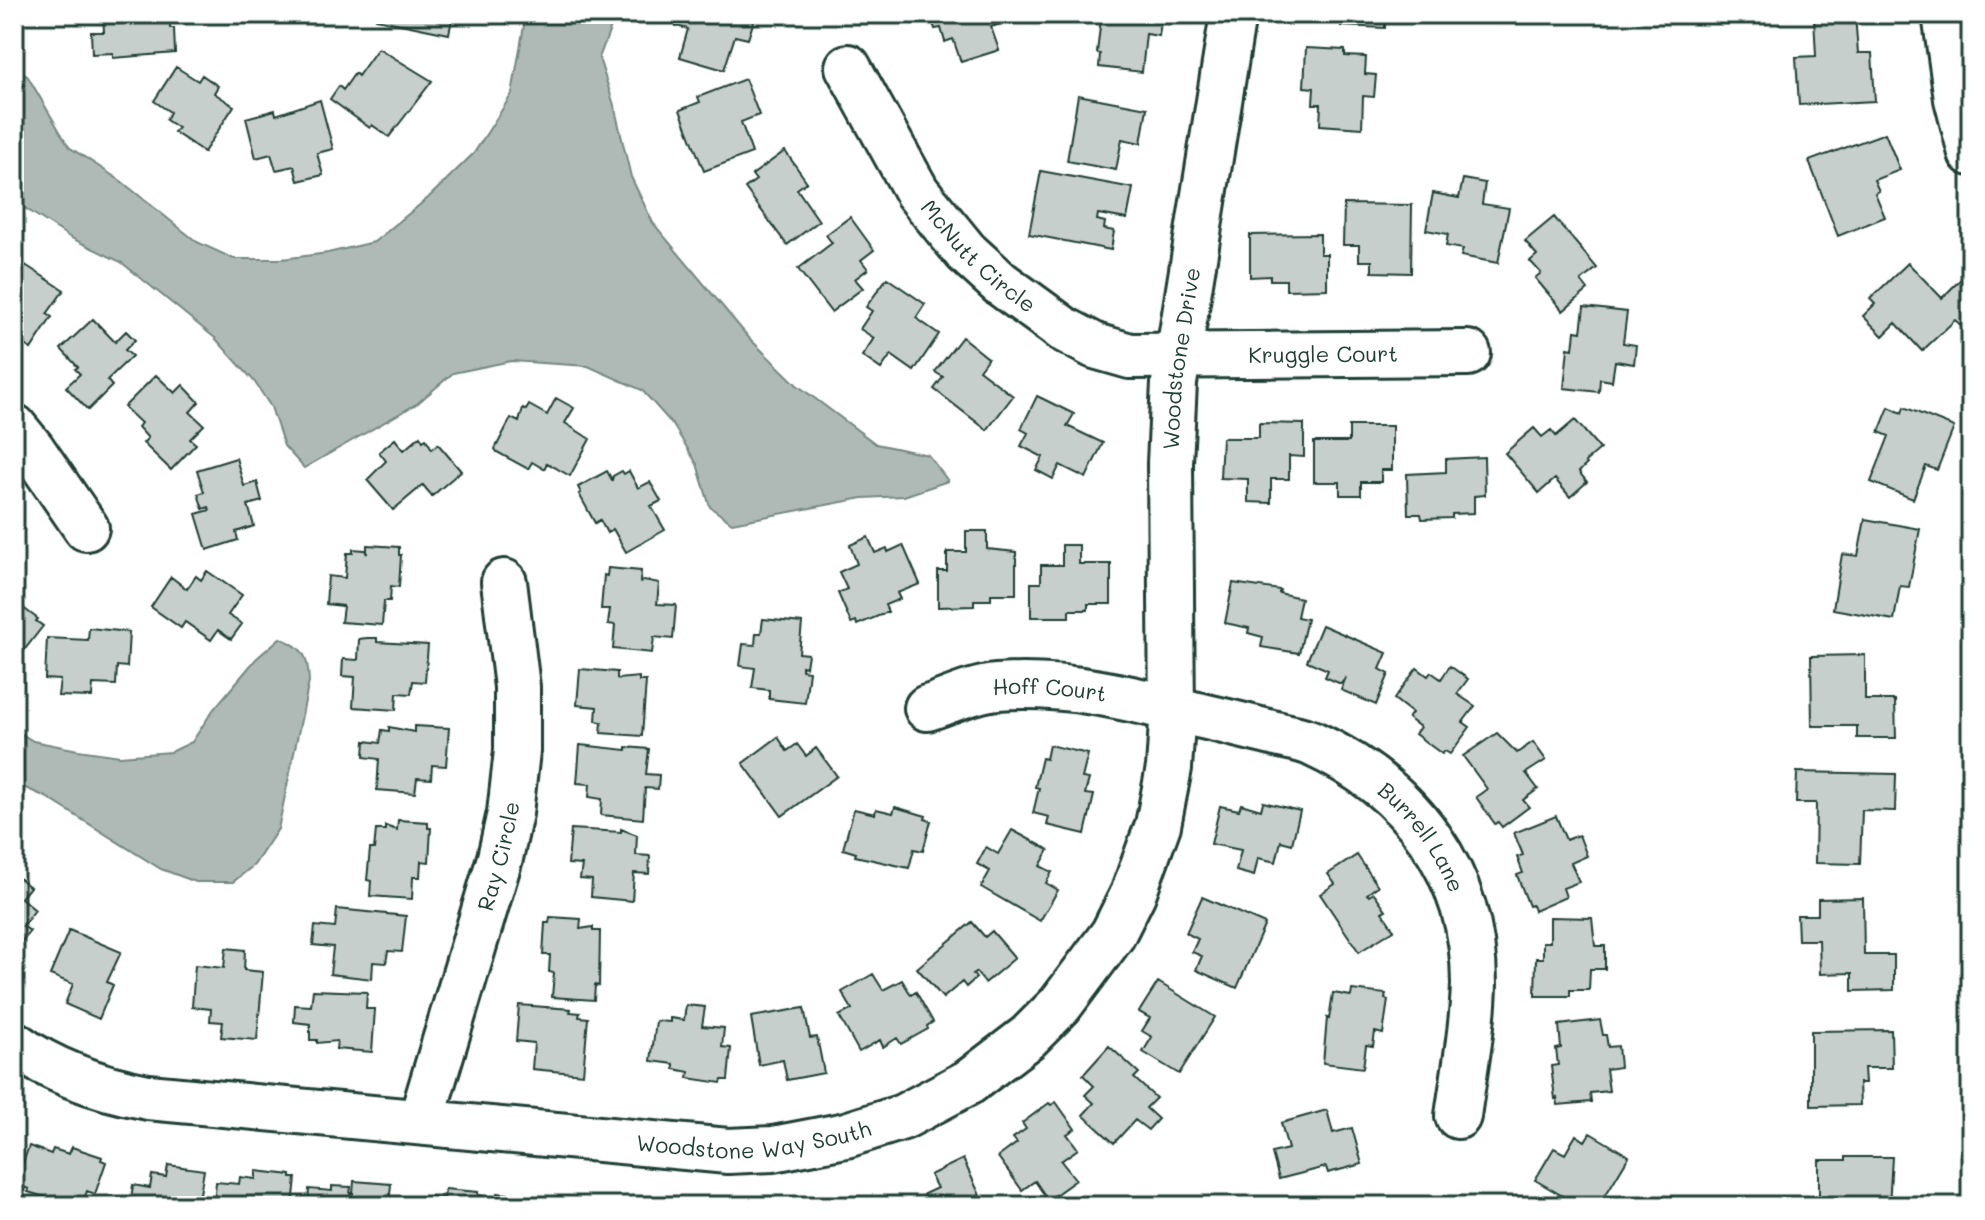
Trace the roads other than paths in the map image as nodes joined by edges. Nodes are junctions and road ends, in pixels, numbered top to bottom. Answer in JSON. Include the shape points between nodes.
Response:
{"nodes":[{"id":1,"x":1233,"y":14,"type":"edge"},
{"id":2,"x":1945,"y":14,"type":"edge"},
{"id":3,"x":848,"y":67,"type":"dead end"},
{"id":4,"x":1971,"y":153,"type":"edge"},
{"id":5,"x":1468,"y":353,"type":"dead end"},
{"id":6,"x":1177,"y":357,"type":"junction"},
{"id":7,"x":14,"y":427,"type":"edge"},
{"id":8,"x":86,"y":528,"type":"dead end"},
{"id":9,"x":504,"y":582,"type":"dead end"},
{"id":10,"x":927,"y":708,"type":"dead end"},
{"id":11,"x":1172,"y":708,"type":"junction"},
{"id":12,"x":14,"y":1044,"type":"edge"},
{"id":13,"x":1458,"y":1116,"type":"dead end"},
{"id":14,"x":421,"y":1121,"type":"junction"}],
"edges":[{"from":1,"to":6,"type":"street","name":"Woodstone Drive"},
{"from":2,"to":4,"type":"street"},
{"from":3,"to":6,"type":"street","name":"McNutt Circle","via":[[917,192],[988,273],[1084,341],[1130,356]]},
{"from":5,"to":6,"type":"street","name":"Kruggle Court"},
{"from":6,"to":11,"type":"street","name":"Woodstone Drive","via":[[1170,463]]},
{"from":7,"to":8,"type":"street"},
{"from":9,"to":14,"type":"street","name":"Ray Circle","via":[[517,702],[510,813]]},
{"from":10,"to":11,"type":"street","name":"Hoff Court","via":[[1019,685],[1113,694]]},
{"from":11,"to":13,"type":"street","name":"Burrell Lane","via":[[1296,738],[1337,755],[1386,789],[1426,832],[1455,883],[1472,954],[1473,1000]]},
{"from":11,"to":14,"type":"street","name":"Woodstone Way South","via":[[1169,768],[1158,825],[1113,934],[1050,1016],[969,1082],[889,1122],[773,1149],[728,1151]]},
{"from":12,"to":14,"type":"street","name":"Woodstone Way South","via":[[87,1082],[130,1094]]}]}
